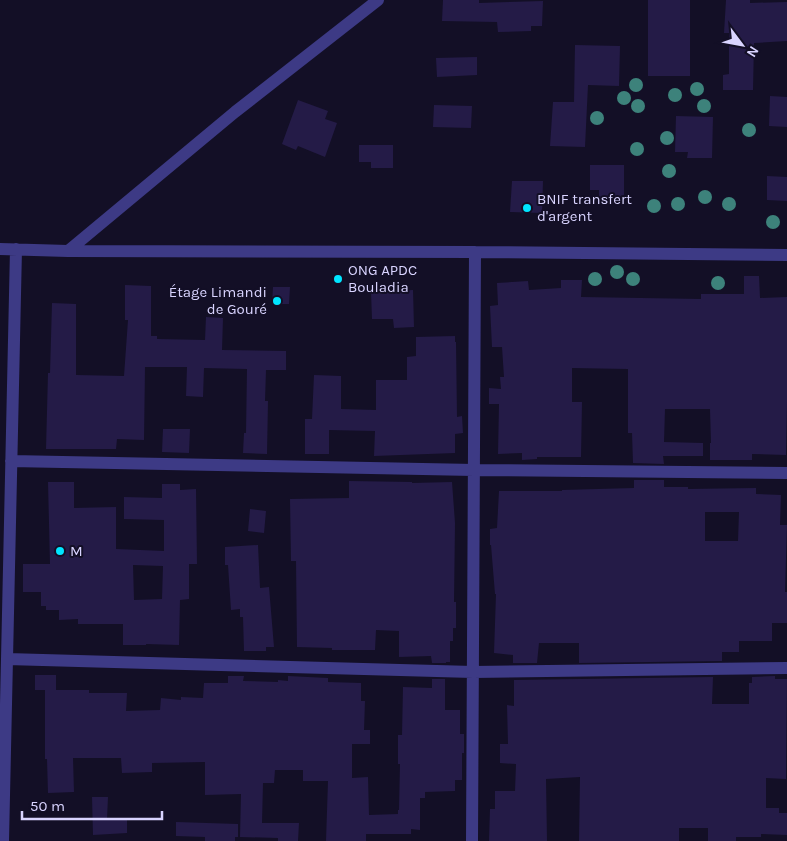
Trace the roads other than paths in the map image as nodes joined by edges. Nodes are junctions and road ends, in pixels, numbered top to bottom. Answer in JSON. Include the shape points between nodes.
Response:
{"nodes":[{"id":1,"x":378,"y":0,"type":"edge"},
{"id":2,"x":0,"y":249,"type":"edge"},
{"id":3,"x":16,"y":249,"type":"junction"},
{"id":4,"x":68,"y":251,"type":"junction"},
{"id":5,"x":475,"y":252,"type":"junction"},
{"id":6,"x":787,"y":255,"type":"edge"},
{"id":7,"x":6,"y":428,"type":"edge"},
{"id":8,"x":11,"y":461,"type":"junction"},
{"id":9,"x":474,"y":470,"type":"junction"},
{"id":10,"x":787,"y":473,"type":"edge"},
{"id":11,"x":4,"y":592,"type":"edge"},
{"id":12,"x":7,"y":659,"type":"junction"},
{"id":13,"x":787,"y":668,"type":"edge"},
{"id":14,"x":473,"y":672,"type":"junction"},
{"id":15,"x":3,"y":841,"type":"edge"},
{"id":16,"x":472,"y":841,"type":"edge"}],
"edges":[{"from":1,"to":4,"type":"street","via":[[235,112]]},
{"from":2,"to":3,"type":"street"},
{"from":3,"to":4,"type":"street"},
{"from":3,"to":7,"type":"street"},
{"from":4,"to":5,"type":"street"},
{"from":5,"to":6,"type":"street"},
{"from":5,"to":9,"type":"street"},
{"from":7,"to":8,"type":"street"},
{"from":8,"to":9,"type":"street"},
{"from":8,"to":11,"type":"street"},
{"from":9,"to":10,"type":"street"},
{"from":9,"to":14,"type":"street"},
{"from":11,"to":12,"type":"street"},
{"from":12,"to":14,"type":"street"},
{"from":12,"to":15,"type":"street"},
{"from":13,"to":14,"type":"street"},
{"from":14,"to":16,"type":"street"}]}
